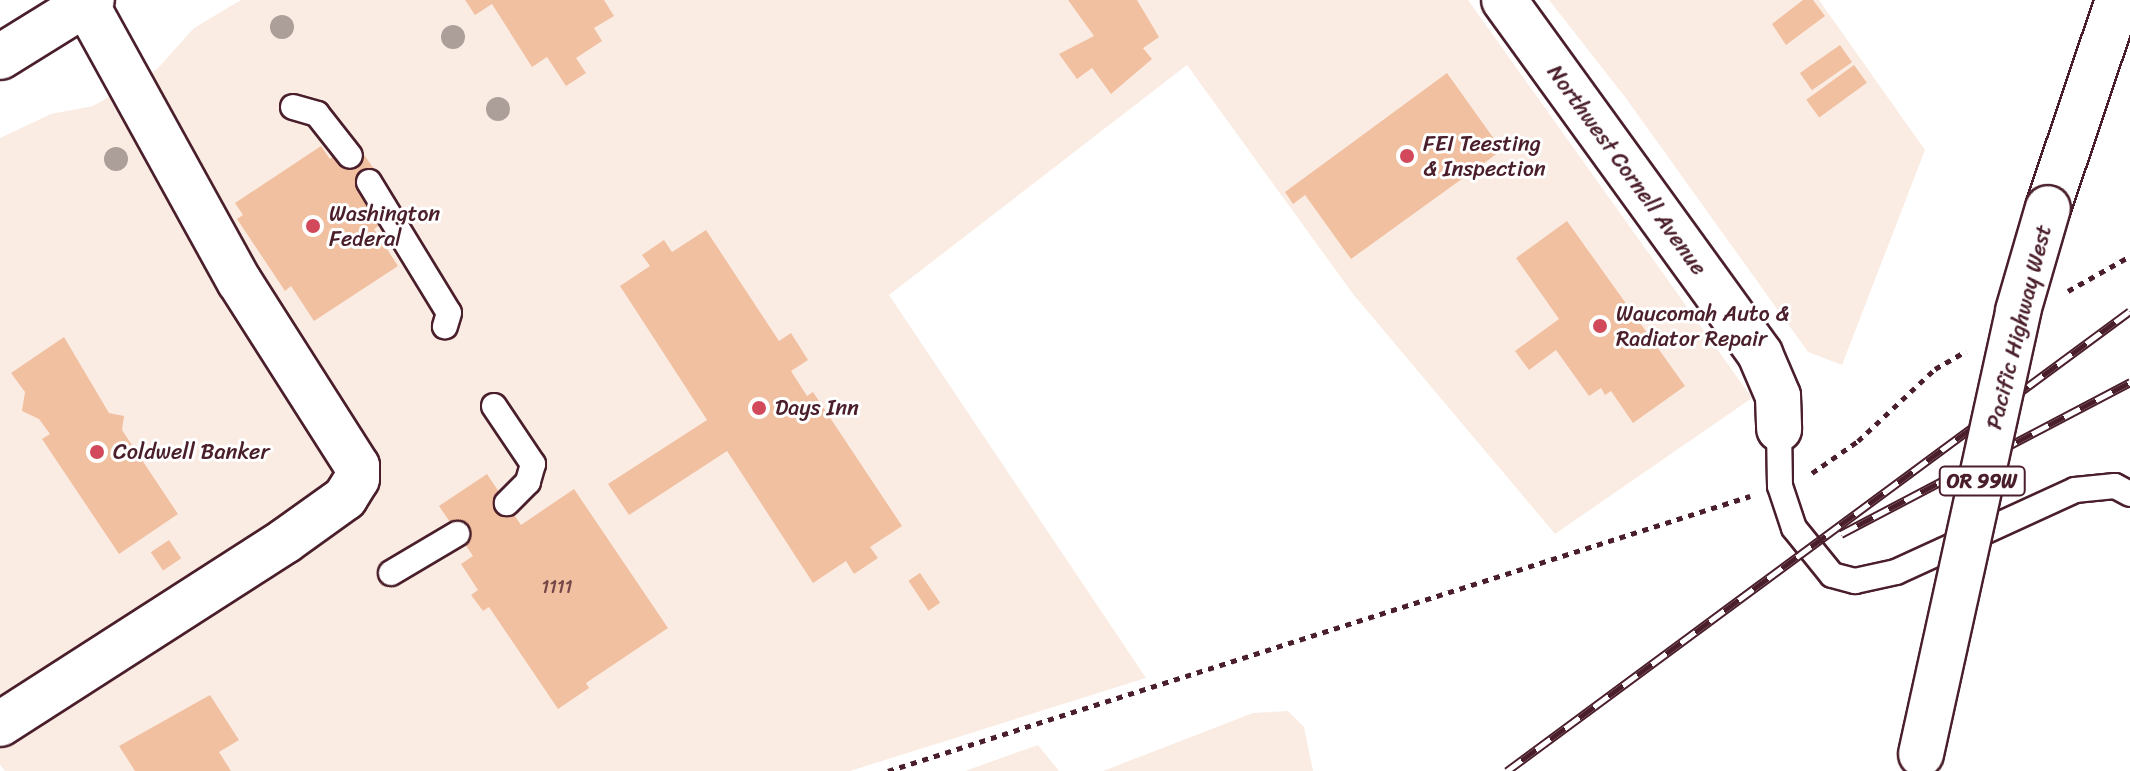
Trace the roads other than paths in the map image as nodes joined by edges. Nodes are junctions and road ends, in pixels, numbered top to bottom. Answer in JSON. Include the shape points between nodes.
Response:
{"nodes":[{"id":1,"x":1504,"y":0,"type":"edge"},
{"id":2,"x":2118,"y":0,"type":"edge"},
{"id":3,"x":89,"y":2,"type":"edge"},
{"id":4,"x":0,"y":57,"type":"edge"},
{"id":5,"x":293,"y":107,"type":"dead end"},
{"id":6,"x":350,"y":156,"type":"dead end"},
{"id":7,"x":369,"y":182,"type":"dead end"},
{"id":8,"x":445,"y":326,"type":"dead end"},
{"id":9,"x":494,"y":406,"type":"dead end"},
{"id":10,"x":1779,"y":429,"type":"joint"},
{"id":11,"x":2130,"y":494,"type":"edge"},
{"id":12,"x":507,"y":503,"type":"dead end"},
{"id":13,"x":457,"y":534,"type":"dead end"},
{"id":14,"x":391,"y":573,"type":"dead end"},
{"id":15,"x":0,"y":724,"type":"edge"},
{"id":16,"x":1919,"y":765,"type":"edge"}],
"edges":[{"from":1,"to":10,"type":"main road","name":"Northwest Cornell Avenue","via":[[1760,354],[1778,396]]},
{"from":2,"to":16,"type":"main road","name":"Pacific Highway West","number":"OR 99W","bridge":true,"via":[[2018,311]]},
{"from":3,"to":4,"type":"main road"},
{"from":3,"to":15,"type":"main road","via":[[239,281],[357,466],[357,479],[345,498],[285,541]]},
{"from":5,"to":6,"type":"lane","via":[[317,114]]},
{"from":7,"to":8,"type":"lane","via":[[449,313]]},
{"from":9,"to":12,"type":"lane","via":[[533,464],[528,482]]},
{"from":10,"to":11,"type":"lane","via":[[1780,486],[1794,528],[1832,575],[1855,581],[1896,572],[2075,490],[2115,486]]},
{"from":13,"to":14,"type":"lane"}]}
